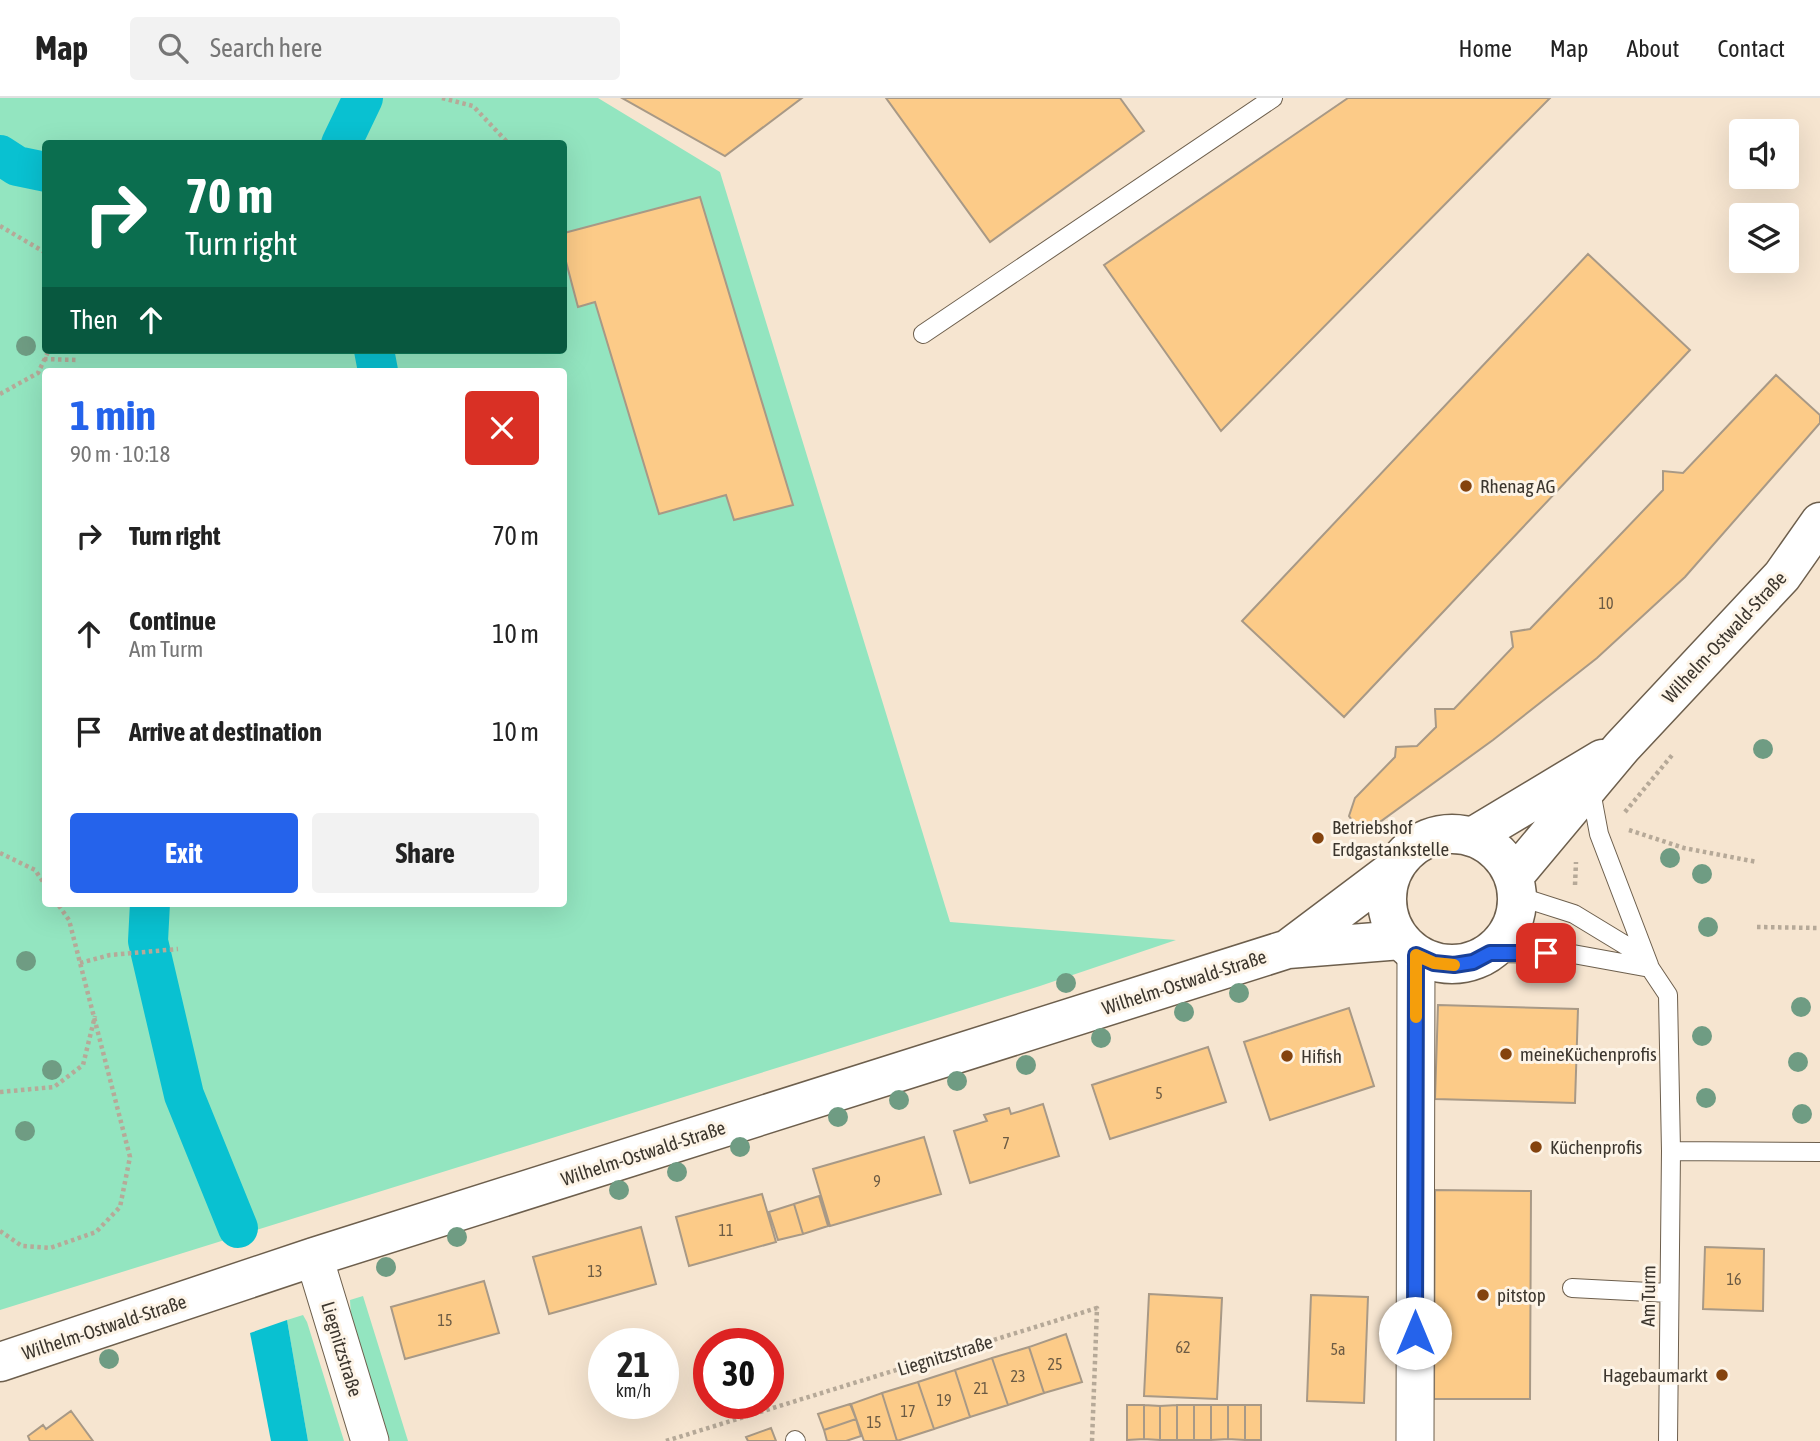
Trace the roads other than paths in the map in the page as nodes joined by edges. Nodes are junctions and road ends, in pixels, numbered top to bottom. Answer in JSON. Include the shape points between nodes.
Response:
{"nodes":[{"id":1,"x":1273,"y":98,"type":"edge"},
{"id":2,"x":923,"y":334,"type":"dead end"},
{"id":3,"x":1820,"y":522,"type":"edge"},
{"id":4,"x":1622,"y":747,"type":"junction"},
{"id":5,"x":1590,"y":786,"type":"junction"},
{"id":6,"x":1472,"y":837,"type":"junction"},
{"id":7,"x":1394,"y":870,"type":"junction"},
{"id":8,"x":1516,"y":886,"type":"junction"},
{"id":9,"x":1408,"y":947,"type":"junction"},
{"id":10,"x":1288,"y":949,"type":"junction"},
{"id":11,"x":1490,"y":953,"type":"junction"},
{"id":12,"x":1650,"y":968,"type":"junction"},
{"id":13,"x":1671,"y":1152,"type":"junction"},
{"id":14,"x":1820,"y":1152,"type":"edge"},
{"id":15,"x":314,"y":1257,"type":"junction"},
{"id":16,"x":1572,"y":1288,"type":"dead end"},
{"id":17,"x":1669,"y":1293,"type":"junction"},
{"id":18,"x":0,"y":1362,"type":"edge"},
{"id":19,"x":370,"y":1441,"type":"edge"},
{"id":20,"x":1415,"y":1441,"type":"edge"},
{"id":21,"x":1668,"y":1441,"type":"edge"}],
"edges":[{"from":1,"to":2,"type":"lane"},
{"from":3,"to":4,"type":"street","name":"Wilhelm-Ostwald-Straße","via":[[1782,576]]},
{"from":4,"to":5,"type":"street","name":"Wilhelm-Ostwald-Straße"},
{"from":4,"to":6,"type":"street","name":"Wilhelm-Ostwald-Straße"},
{"from":5,"to":8,"type":"street","name":"Wilhelm-Ostwald-Straße"},
{"from":5,"to":12,"type":"lane","via":[[1599,834]]},
{"from":6,"to":7,"type":"street","via":[[1454,834],[1427,840],[1404,855]]},
{"from":6,"to":8,"type":"street","via":[[1497,852]]},
{"from":7,"to":9,"type":"street","via":[[1387,906]]},
{"from":7,"to":10,"type":"street","name":"Wilhelm-Ostwald-Straße"},
{"from":8,"to":11,"type":"street","via":[[1511,928]]},
{"from":8,"to":12,"type":"lane","name":"Am Turm","via":[[1630,948]]},
{"from":9,"to":10,"type":"street","name":"Wilhelm-Ostwald-Straße"},
{"from":9,"to":11,"type":"street","via":[[1434,963],[1454,965]]},
{"from":9,"to":20,"type":"street"},
{"from":10,"to":15,"type":"street","name":"Wilhelm-Ostwald-Straße"},
{"from":11,"to":12,"type":"lane","via":[[1573,954]]},
{"from":12,"to":13,"type":"lane","name":"Am Turm","via":[[1668,995]]},
{"from":13,"to":14,"type":"lane"},
{"from":13,"to":17,"type":"lane","name":"Am Turm"},
{"from":15,"to":18,"type":"street","name":"Wilhelm-Ostwald-Straße"},
{"from":15,"to":19,"type":"street","name":"Liegnitzstraße"},
{"from":16,"to":17,"type":"lane"},
{"from":17,"to":21,"type":"lane","name":"Am Turm"}]}
